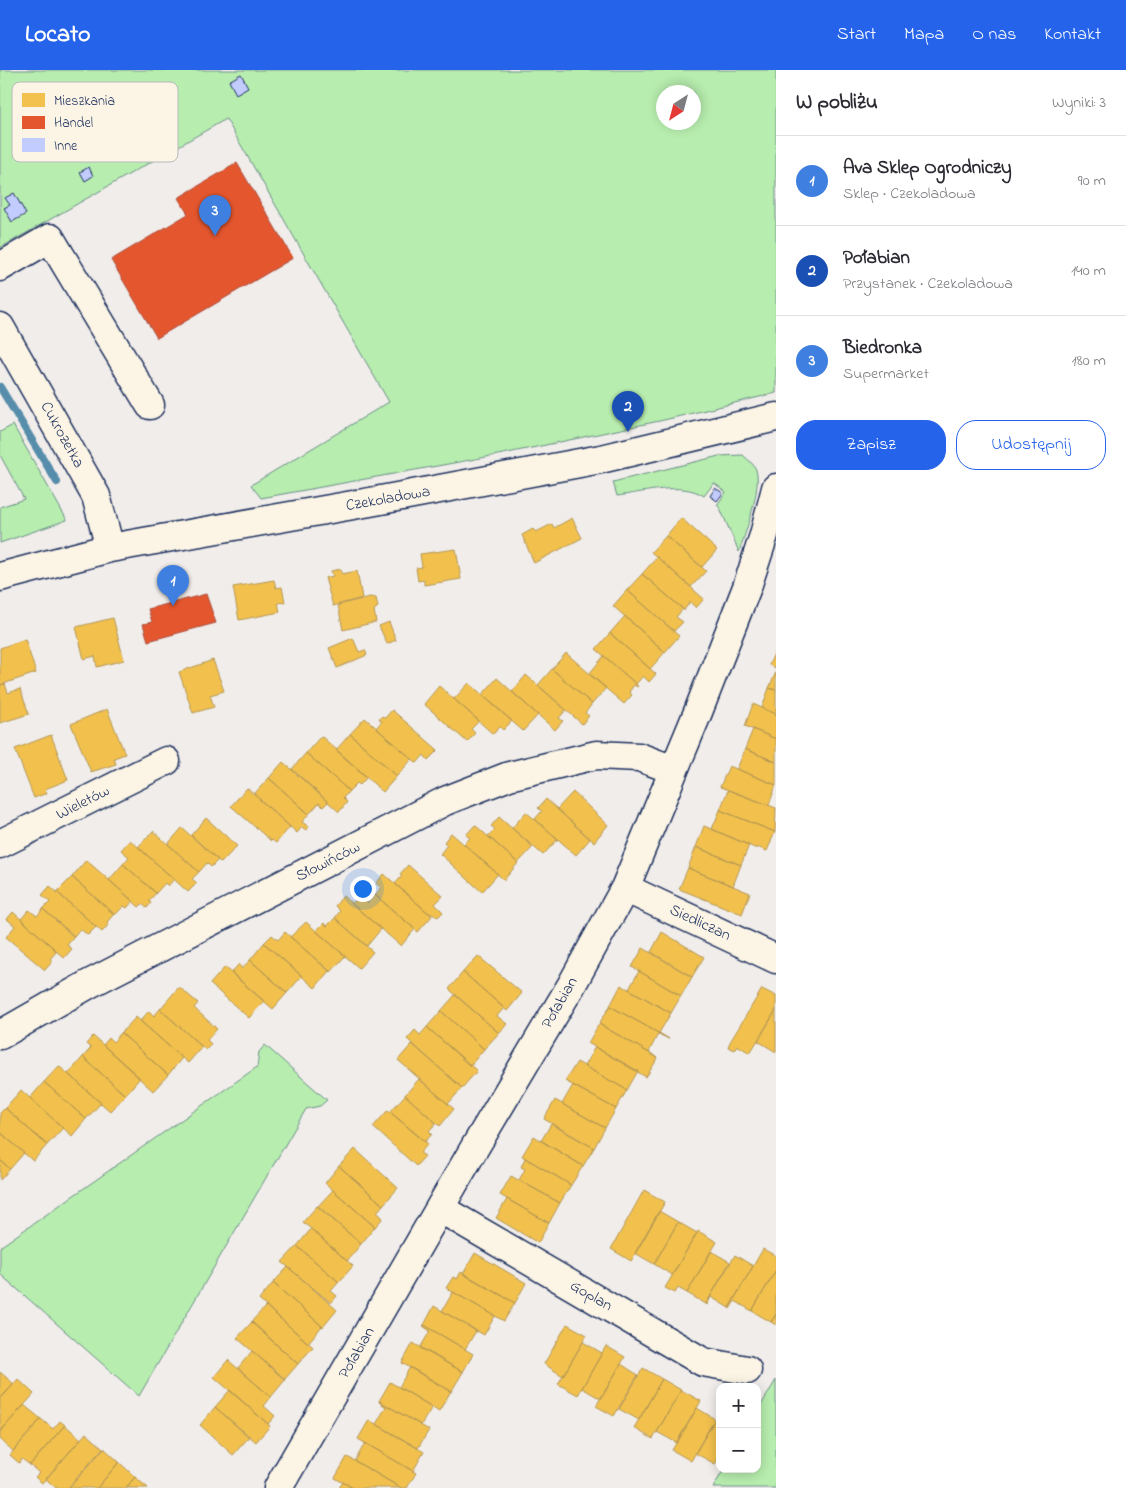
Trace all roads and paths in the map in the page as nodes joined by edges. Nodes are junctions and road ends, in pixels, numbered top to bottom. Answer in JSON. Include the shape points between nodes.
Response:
{"nodes":[{"id":1,"x":0,"y":267,"type":"edge"},
{"id":2,"x":0,"y":327,"type":"edge"},
{"id":3,"x":150,"y":405,"type":"dead end"},
{"id":4,"x":775,"y":421,"type":"edge"},
{"id":5,"x":776,"y":488,"type":"edge"},
{"id":6,"x":110,"y":548,"type":"junction"},
{"id":7,"x":766,"y":562,"type":"edge"},
{"id":8,"x":0,"y":577,"type":"edge"},
{"id":9,"x":166,"y":762,"type":"dead end"},
{"id":10,"x":674,"y":770,"type":"junction"},
{"id":11,"x":0,"y":844,"type":"edge"},
{"id":12,"x":625,"y":888,"type":"junction"},
{"id":13,"x":776,"y":959,"type":"edge"},
{"id":14,"x":0,"y":1035,"type":"edge"},
{"id":15,"x":441,"y":1209,"type":"junction"},
{"id":16,"x":747,"y":1370,"type":"dead end"},
{"id":17,"x":278,"y":1488,"type":"edge"}],
"edges":[{"from":1,"to":3,"type":"street","via":[[50,238]]},
{"from":2,"to":6,"type":"street","name":"Cukrozetka","via":[[96,496]]},
{"from":4,"to":6,"type":"street","name":"Czekoladowa","via":[[601,459]]},
{"from":5,"to":7,"type":"street","name":"Połabian"},
{"from":6,"to":8,"type":"street","name":"Czekoladowa"},
{"from":7,"to":10,"type":"street","name":"Połabian"},
{"from":9,"to":11,"type":"street","name":"Wieletów"},
{"from":10,"to":12,"type":"street","name":"Połabian"},
{"from":10,"to":14,"type":"street","name":"Słowińców","via":[[639,757],[596,755],[509,776],[445,801],[157,948]]},
{"from":12,"to":13,"type":"street","name":"Siedliczan"},
{"from":12,"to":15,"type":"street","name":"Połabian"},
{"from":15,"to":16,"type":"street","name":"Goplan","via":[[704,1362]]},
{"from":15,"to":17,"type":"street","name":"Połabian"}]}
